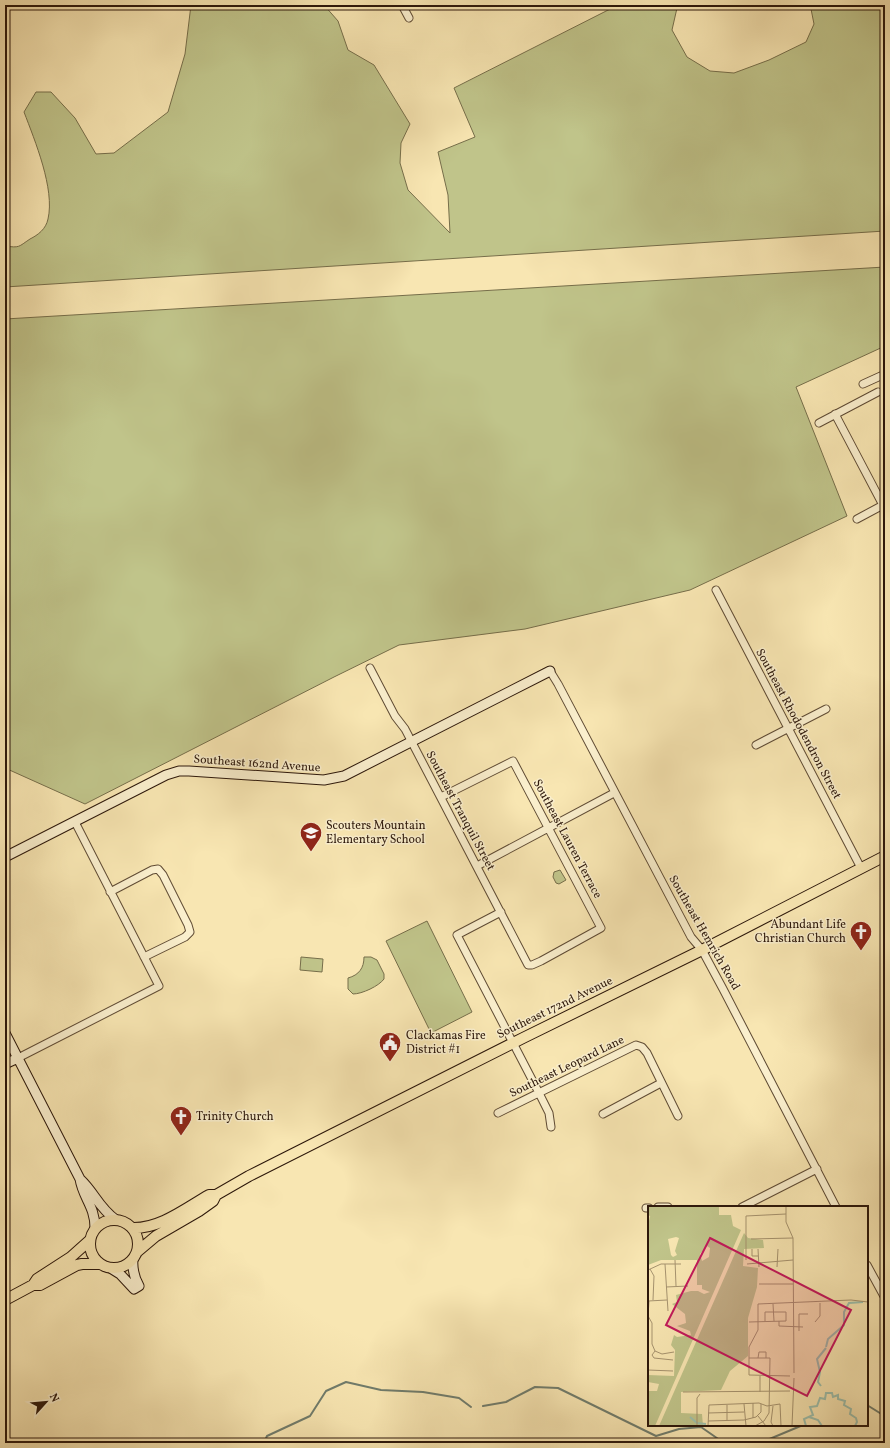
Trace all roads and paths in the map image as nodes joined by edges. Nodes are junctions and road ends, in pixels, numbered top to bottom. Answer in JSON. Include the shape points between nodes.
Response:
{"nodes":[{"id":1,"x":402,"y":5,"type":"edge"},
{"id":2,"x":409,"y":18,"type":"dead end"},
{"id":3,"x":885,"y":374,"type":"edge"},
{"id":4,"x":863,"y":384,"type":"dead end"},
{"id":5,"x":878,"y":392,"type":"dead end"},
{"id":6,"x":835,"y":414,"type":"junction"},
{"id":7,"x":819,"y":422,"type":"dead end"},
{"id":8,"x":884,"y":506,"type":"edge"},
{"id":9,"x":858,"y":519,"type":"dead end"},
{"id":10,"x":716,"y":590,"type":"dead end"},
{"id":11,"x":370,"y":668,"type":"dead end"},
{"id":12,"x":550,"y":671,"type":"joint"},
{"id":13,"x":826,"y":709,"type":"dead end"},
{"id":14,"x":788,"y":728,"type":"junction"},
{"id":15,"x":412,"y":742,"type":"junction"},
{"id":16,"x":756,"y":745,"type":"dead end"},
{"id":17,"x":614,"y":793,"type":"junction"},
{"id":18,"x":441,"y":797,"type":"junction"},
{"id":19,"x":75,"y":822,"type":"junction"},
{"id":20,"x":548,"y":828,"type":"junction"},
{"id":21,"x":885,"y":856,"type":"edge"},
{"id":22,"x":5,"y":857,"type":"edge"},
{"id":23,"x":477,"y":866,"type":"junction"},
{"id":24,"x":861,"y":868,"type":"junction"},
{"id":25,"x":110,"y":892,"type":"junction"},
{"id":26,"x":501,"y":912,"type":"junction"},
{"id":27,"x":702,"y":950,"type":"junction"},
{"id":28,"x":144,"y":957,"type":"junction"},
{"id":29,"x":528,"y":965,"type":"joint"},
{"id":30,"x":5,"y":1033,"type":"edge"},
{"id":31,"x":512,"y":1043,"type":"junction"},
{"id":32,"x":18,"y":1058,"type":"junction"},
{"id":33,"x":5,"y":1064,"type":"edge"},
{"id":34,"x":662,"y":1084,"type":"junction"},
{"id":35,"x":539,"y":1093,"type":"junction"},
{"id":36,"x":498,"y":1113,"type":"dead end"},
{"id":37,"x":603,"y":1114,"type":"dead end"},
{"id":38,"x":678,"y":1116,"type":"dead end"},
{"id":39,"x":551,"y":1127,"type":"dead end"},
{"id":40,"x":817,"y":1169,"type":"junction"},
{"id":41,"x":80,"y":1179,"type":"junction"},
{"id":42,"x":216,"y":1196,"type":"junction"},
{"id":43,"x":744,"y":1206,"type":"edge"},
{"id":44,"x":836,"y":1206,"type":"edge"},
{"id":45,"x":116,"y":1220,"type":"junction"},
{"id":46,"x":96,"y":1228,"type":"junction"},
{"id":47,"x":132,"y":1228,"type":"junction"},
{"id":48,"x":90,"y":1240,"type":"junction"},
{"id":49,"x":135,"y":1255,"type":"junction"},
{"id":50,"x":99,"y":1264,"type":"junction"},
{"id":51,"x":868,"y":1267,"type":"edge"},
{"id":52,"x":112,"y":1269,"type":"junction"},
{"id":53,"x":33,"y":1285,"type":"junction"},
{"id":54,"x":885,"y":1298,"type":"edge"},
{"id":55,"x":5,"y":1300,"type":"edge"}],
"edges":[{"from":1,"to":2,"type":"street"},
{"from":3,"to":4,"type":"street"},
{"from":5,"to":6,"type":"street"},
{"from":6,"to":7,"type":"street"},
{"from":6,"to":8,"type":"street"},
{"from":8,"to":9,"type":"street"},
{"from":10,"to":14,"type":"street","name":"Southeast Rhododendron Street"},
{"from":11,"to":15,"type":"street","name":"Southeast Tranquil Street"},
{"from":12,"to":15,"type":"street","name":"Southeast 162nd Avenue"},
{"from":12,"to":17,"type":"street","name":"Southeast Hemrich Road"},
{"from":13,"to":14,"type":"street"},
{"from":14,"to":16,"type":"street"},
{"from":14,"to":24,"type":"street","name":"Southeast Rhododendron Street"},
{"from":15,"to":18,"type":"street","name":"Southeast Tranquil Street"},
{"from":15,"to":19,"type":"street","name":"Southeast 162nd Avenue","via":[[344,776],[324,780],[179,771],[166,775]]},
{"from":17,"to":20,"type":"street"},
{"from":17,"to":27,"type":"street","name":"Southeast Hemrich Road","via":[[691,937]]},
{"from":18,"to":20,"type":"street","name":"Southeast Lauren Terrace","via":[[513,761]]},
{"from":18,"to":23,"type":"street","name":"Southeast Tranquil Street"},
{"from":19,"to":22,"type":"street","name":"Southeast 162nd Avenue"},
{"from":19,"to":25,"type":"street"},
{"from":20,"to":23,"type":"street"},
{"from":20,"to":29,"type":"street","name":"Southeast Lauren Terrace","via":[[601,928],[541,961]]},
{"from":21,"to":24,"type":"main road","name":"Southeast 172nd Avenue"},
{"from":23,"to":26,"type":"street","name":"Southeast Tranquil Street"},
{"from":24,"to":27,"type":"main road","name":"Southeast 172nd Avenue"},
{"from":25,"to":28,"type":"street"},
{"from":25,"to":28,"type":"street","via":[[158,869],[170,887],[190,932],[185,937]]},
{"from":26,"to":29,"type":"street","name":"Southeast Tranquil Street"},
{"from":26,"to":31,"type":"street","via":[[457,935]]},
{"from":27,"to":31,"type":"main road","name":"Southeast 172nd Avenue"},
{"from":27,"to":40,"type":"street","name":"Southeast Hemrich Road"},
{"from":28,"to":32,"type":"street","via":[[159,986]]},
{"from":30,"to":32,"type":"street"},
{"from":31,"to":35,"type":"street"},
{"from":31,"to":42,"type":"main road","name":"Southeast 172nd Avenue","via":[[249,1176]]},
{"from":32,"to":33,"type":"street"},
{"from":32,"to":41,"type":"street"},
{"from":34,"to":35,"type":"street","name":"Southeast Leopard Lane","via":[[644,1050],[636,1045]]},
{"from":34,"to":37,"type":"street"},
{"from":34,"to":38,"type":"street","name":"Southeast Leopard Lane"},
{"from":35,"to":36,"type":"street","name":"Southeast Leopard Lane"},
{"from":35,"to":39,"type":"street"},
{"from":40,"to":43,"type":"street"},
{"from":40,"to":44,"type":"street","name":"Southeast Hemrich Road"},
{"from":41,"to":45,"type":"street","via":[[102,1209]]},
{"from":41,"to":46,"type":"street","via":[[94,1213]]},
{"from":42,"to":47,"type":"main road","name":"Southeast 172nd Avenue","via":[[209,1195],[152,1226]]},
{"from":42,"to":49,"type":"main road","name":"Southeast 172nd Avenue","via":[[213,1202],[156,1236]]},
{"from":45,"to":46,"type":"main road","via":[[103,1222]]},
{"from":45,"to":47,"type":"main road"},
{"from":46,"to":48,"type":"main road"},
{"from":47,"to":49,"type":"main road","via":[[138,1242]]},
{"from":48,"to":50,"type":"main road","via":[[91,1253]]},
{"from":48,"to":53,"type":"main road","via":[[75,1255],[37,1279]]},
{"from":49,"to":52,"type":"main road","name":"Southeast 172nd Avenue","via":[[126,1265]]},
{"from":49,"to":52,"type":"street","via":[[132,1268],[139,1286],[134,1289]]},
{"from":50,"to":52,"type":"main road"},
{"from":50,"to":53,"type":"main road","via":[[82,1264],[40,1285]]},
{"from":51,"to":54,"type":"street"},
{"from":53,"to":55,"type":"main road"}]}
